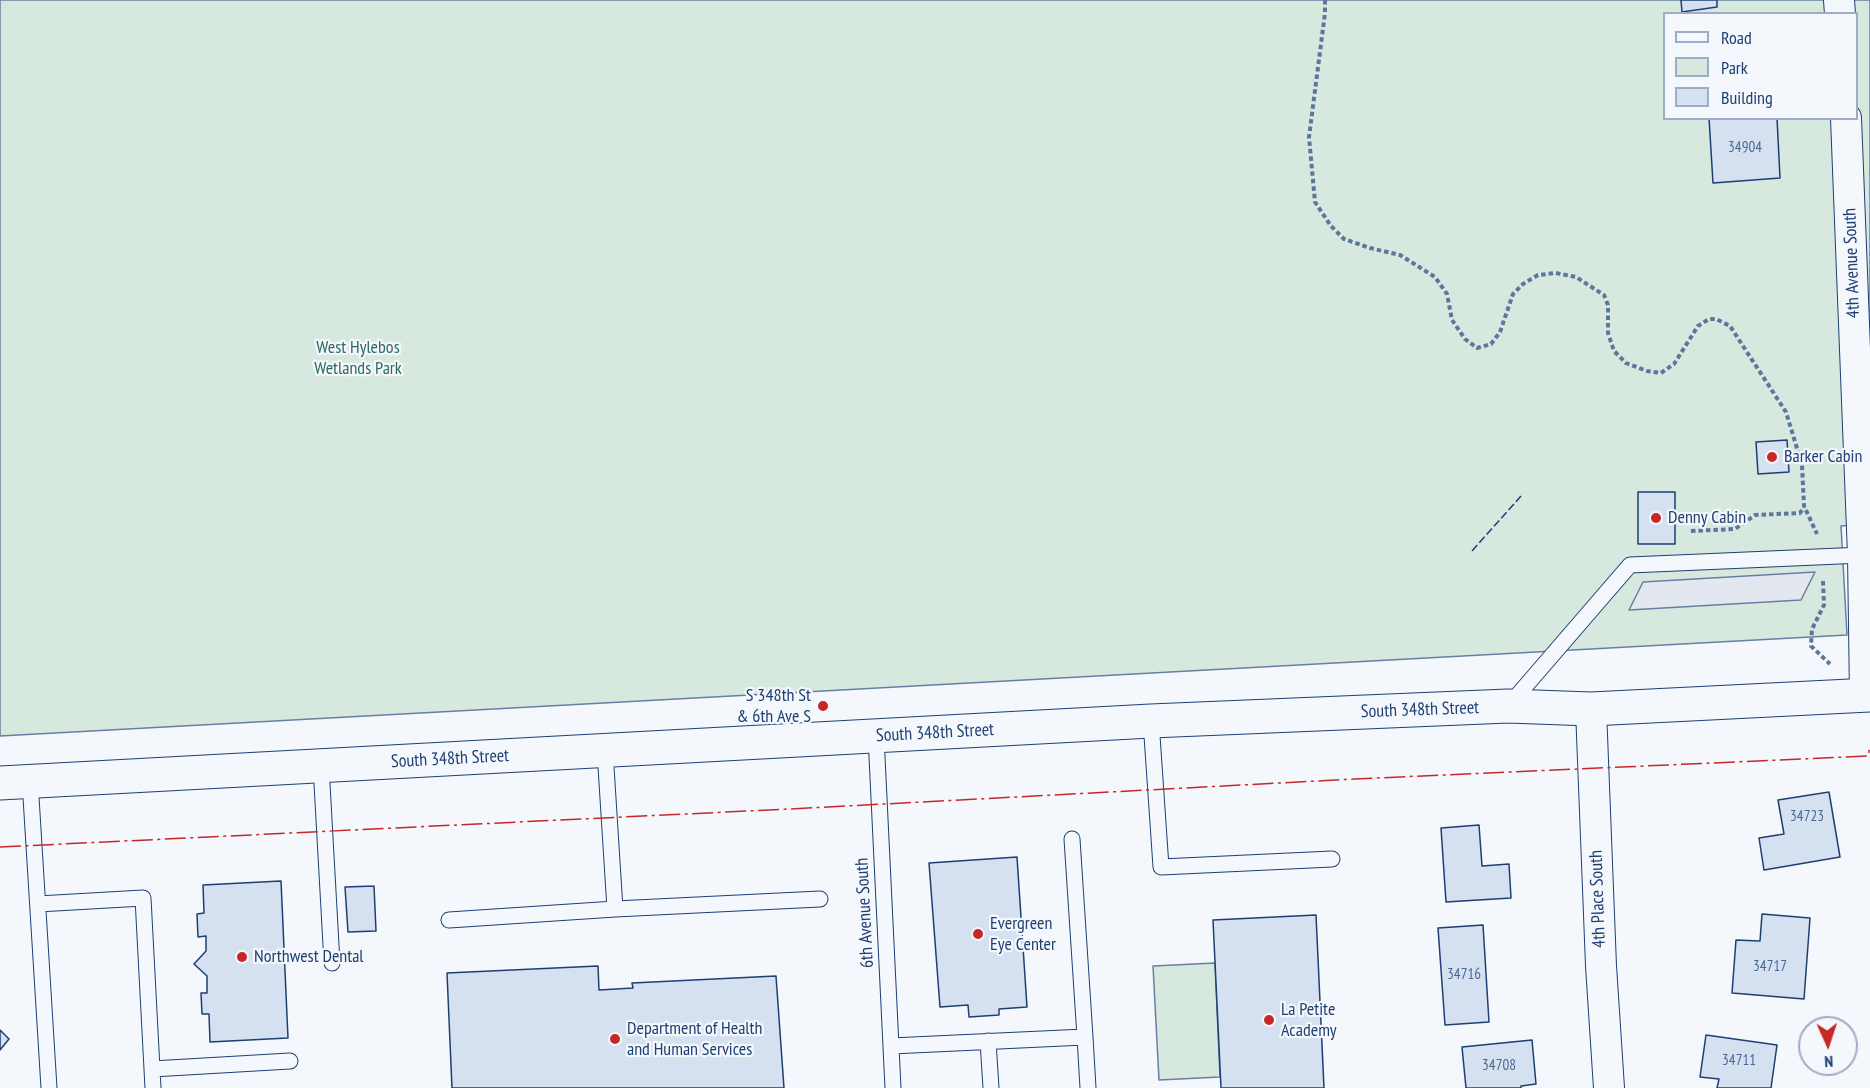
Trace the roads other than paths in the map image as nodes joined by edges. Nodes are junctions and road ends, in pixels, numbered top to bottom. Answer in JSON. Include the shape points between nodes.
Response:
{"nodes":[{"id":1,"x":1846,"y":120,"type":"edge"},
{"id":2,"x":1863,"y":555,"type":"junction"},
{"id":3,"x":1868,"y":696,"type":"edge"},
{"id":4,"x":1508,"y":706,"type":"junction"},
{"id":5,"x":1591,"y":709,"type":"junction"},
{"id":6,"x":1151,"y":721,"type":"junction"},
{"id":7,"x":876,"y":736,"type":"junction"},
{"id":8,"x":605,"y":751,"type":"junction"},
{"id":9,"x":321,"y":766,"type":"junction"},
{"id":10,"x":15,"y":782,"type":"edge"},
{"id":11,"x":1072,"y":839,"type":"dead end"},
{"id":12,"x":1332,"y":858,"type":"dead end"},
{"id":13,"x":820,"y":899,"type":"dead end"},
{"id":14,"x":38,"y":904,"type":"junction"},
{"id":15,"x":615,"y":909,"type":"junction"},
{"id":16,"x":449,"y":920,"type":"dead end"},
{"id":17,"x":332,"y":963,"type":"dead end"},
{"id":18,"x":1085,"y":1037,"type":"junction"},
{"id":19,"x":988,"y":1041,"type":"junction"},
{"id":20,"x":891,"y":1046,"type":"junction"},
{"id":21,"x":290,"y":1061,"type":"dead end"},
{"id":22,"x":152,"y":1069,"type":"junction"},
{"id":23,"x":49,"y":1088,"type":"edge"},
{"id":24,"x":153,"y":1088,"type":"edge"},
{"id":25,"x":893,"y":1088,"type":"edge"},
{"id":26,"x":991,"y":1088,"type":"edge"},
{"id":27,"x":1088,"y":1088,"type":"edge"},
{"id":28,"x":1609,"y":1088,"type":"edge"}],
"edges":[{"from":1,"to":2,"type":"street","name":"4th Avenue South"},
{"from":2,"to":3,"type":"street","name":"4th Avenue South"},
{"from":2,"to":4,"type":"lane","via":[[1630,565]]},
{"from":3,"to":5,"type":"main road","name":"South 348th Street"},
{"from":4,"to":5,"type":"main road","name":"South 348th Street"},
{"from":4,"to":6,"type":"main road","name":"South 348th Street"},
{"from":5,"to":28,"type":"street","name":"4th Place South"},
{"from":6,"to":7,"type":"main road","name":"South 348th Street"},
{"from":6,"to":12,"type":"lane","via":[[1161,867]]},
{"from":7,"to":8,"type":"main road","name":"South 348th Street"},
{"from":7,"to":20,"type":"lane","name":"6th Avenue South"},
{"from":8,"to":9,"type":"main road","name":"South 348th Street"},
{"from":8,"to":15,"type":"lane"},
{"from":9,"to":10,"type":"main road","name":"South 348th Street"},
{"from":9,"to":17,"type":"lane"},
{"from":10,"to":14,"type":"lane"},
{"from":11,"to":18,"type":"lane"},
{"from":13,"to":15,"type":"lane"},
{"from":14,"to":22,"type":"lane","via":[[143,898]]},
{"from":14,"to":23,"type":"lane"},
{"from":15,"to":16,"type":"lane"},
{"from":18,"to":19,"type":"lane"},
{"from":18,"to":27,"type":"lane"},
{"from":19,"to":20,"type":"lane"},
{"from":19,"to":26,"type":"lane"},
{"from":20,"to":25,"type":"lane","name":"6th Avenue South"},
{"from":21,"to":22,"type":"lane"},
{"from":22,"to":24,"type":"lane"}]}
